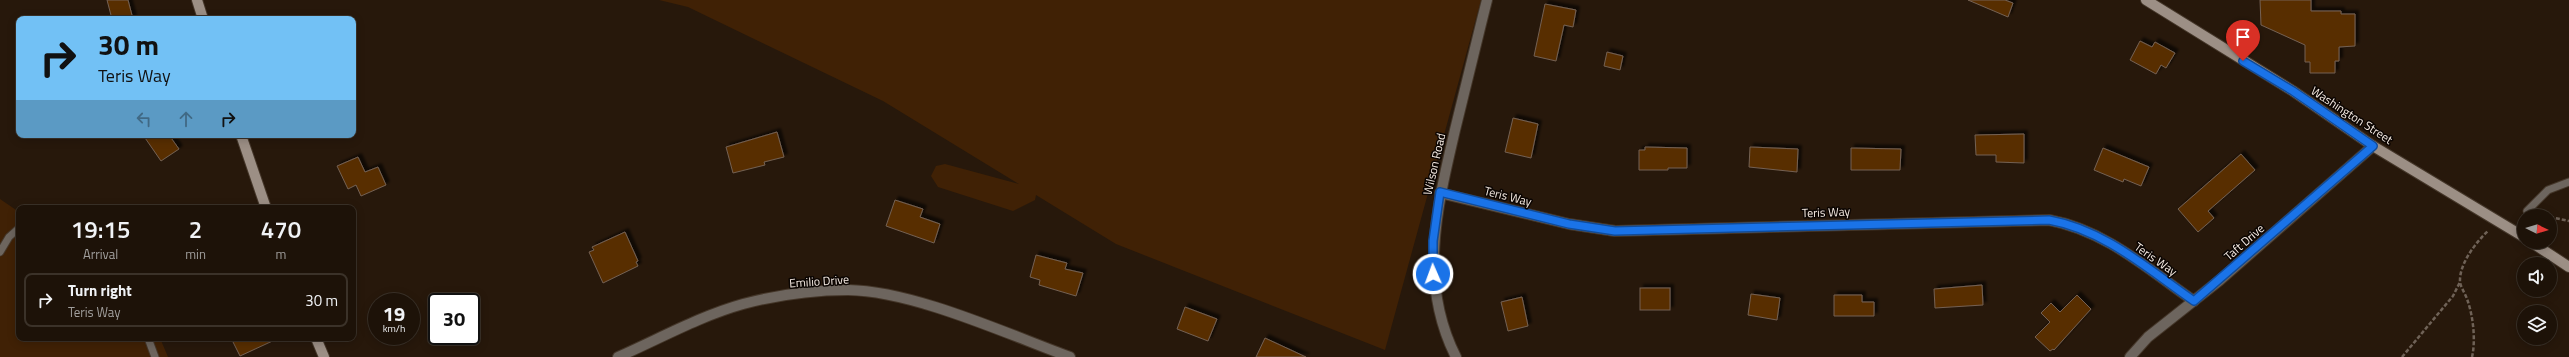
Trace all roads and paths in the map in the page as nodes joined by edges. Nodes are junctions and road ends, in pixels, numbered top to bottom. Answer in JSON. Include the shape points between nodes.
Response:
{"nodes":[{"id":1,"x":197,"y":0,"type":"edge"},
{"id":2,"x":1487,"y":0,"type":"edge"},
{"id":3,"x":2146,"y":0,"type":"edge"},
{"id":4,"x":202,"y":16,"type":"edge"},
{"id":5,"x":242,"y":138,"type":"edge"},
{"id":6,"x":2373,"y":146,"type":"junction"},
{"id":7,"x":2569,"y":182,"type":"edge"},
{"id":8,"x":1440,"y":192,"type":"junction"},
{"id":9,"x":265,"y":205,"type":"edge"},
{"id":10,"x":2530,"y":209,"type":"edge"},
{"id":11,"x":2557,"y":218,"type":"edge"},
{"id":12,"x":2498,"y":221,"type":"junction"},
{"id":13,"x":2569,"y":221,"type":"edge"},
{"id":14,"x":16,"y":231,"type":"edge"},
{"id":15,"x":2517,"y":233,"type":"edge"},
{"id":16,"x":2542,"y":249,"type":"edge"},
{"id":17,"x":0,"y":251,"type":"edge"},
{"id":18,"x":2569,"y":267,"type":"edge"},
{"id":19,"x":2460,"y":282,"type":"junction"},
{"id":20,"x":2194,"y":301,"type":"junction"},
{"id":21,"x":149,"y":341,"type":"edge"},
{"id":22,"x":317,"y":341,"type":"edge"},
{"id":23,"x":155,"y":357,"type":"edge"},
{"id":24,"x":324,"y":357,"type":"edge"},
{"id":25,"x":618,"y":357,"type":"edge"},
{"id":26,"x":1070,"y":357,"type":"edge"},
{"id":27,"x":1456,"y":357,"type":"edge"},
{"id":28,"x":2130,"y":357,"type":"edge"},
{"id":29,"x":2402,"y":357,"type":"edge"},
{"id":30,"x":2472,"y":357,"type":"edge"}],
"edges":[{"from":1,"to":4,"type":"main road"},
{"from":2,"to":8,"type":"street","name":"Wilson Road"},
{"from":3,"to":6,"type":"main road","name":"Washington Street","via":[[2293,91]]},
{"from":5,"to":9,"type":"main road"},
{"from":6,"to":12,"type":"main road","name":"Washington Street"},
{"from":6,"to":20,"type":"street","name":"Taft Drive"},
{"from":7,"to":10,"type":"lane","via":[[2548,190]]},
{"from":8,"to":20,"type":"street","name":"Teris Way","via":[[1569,224],[1615,231],[2049,220],[2080,227],[2103,238]]},
{"from":8,"to":27,"type":"street","name":"Wilson Road","via":[[1433,241],[1434,284],[1444,327]]},
{"from":11,"to":13,"type":"path"},
{"from":12,"to":15,"type":"main road","name":"Washington Street"},
{"from":12,"to":19,"type":"path","via":[[2482,236],[2471,252]]},
{"from":14,"to":17,"type":"lane"},
{"from":16,"to":18,"type":"main road"},
{"from":19,"to":29,"type":"path","via":[[2453,296]]},
{"from":19,"to":30,"type":"path","via":[[2468,302],[2475,346]]},
{"from":20,"to":28,"type":"street","name":"Taft Drive","via":[[2148,337]]},
{"from":21,"to":23,"type":"lane"},
{"from":22,"to":24,"type":"main road"},
{"from":25,"to":26,"type":"street","name":"Emilio Drive","via":[[742,305],[797,293],[849,290],[895,297],[941,310]]}]}
